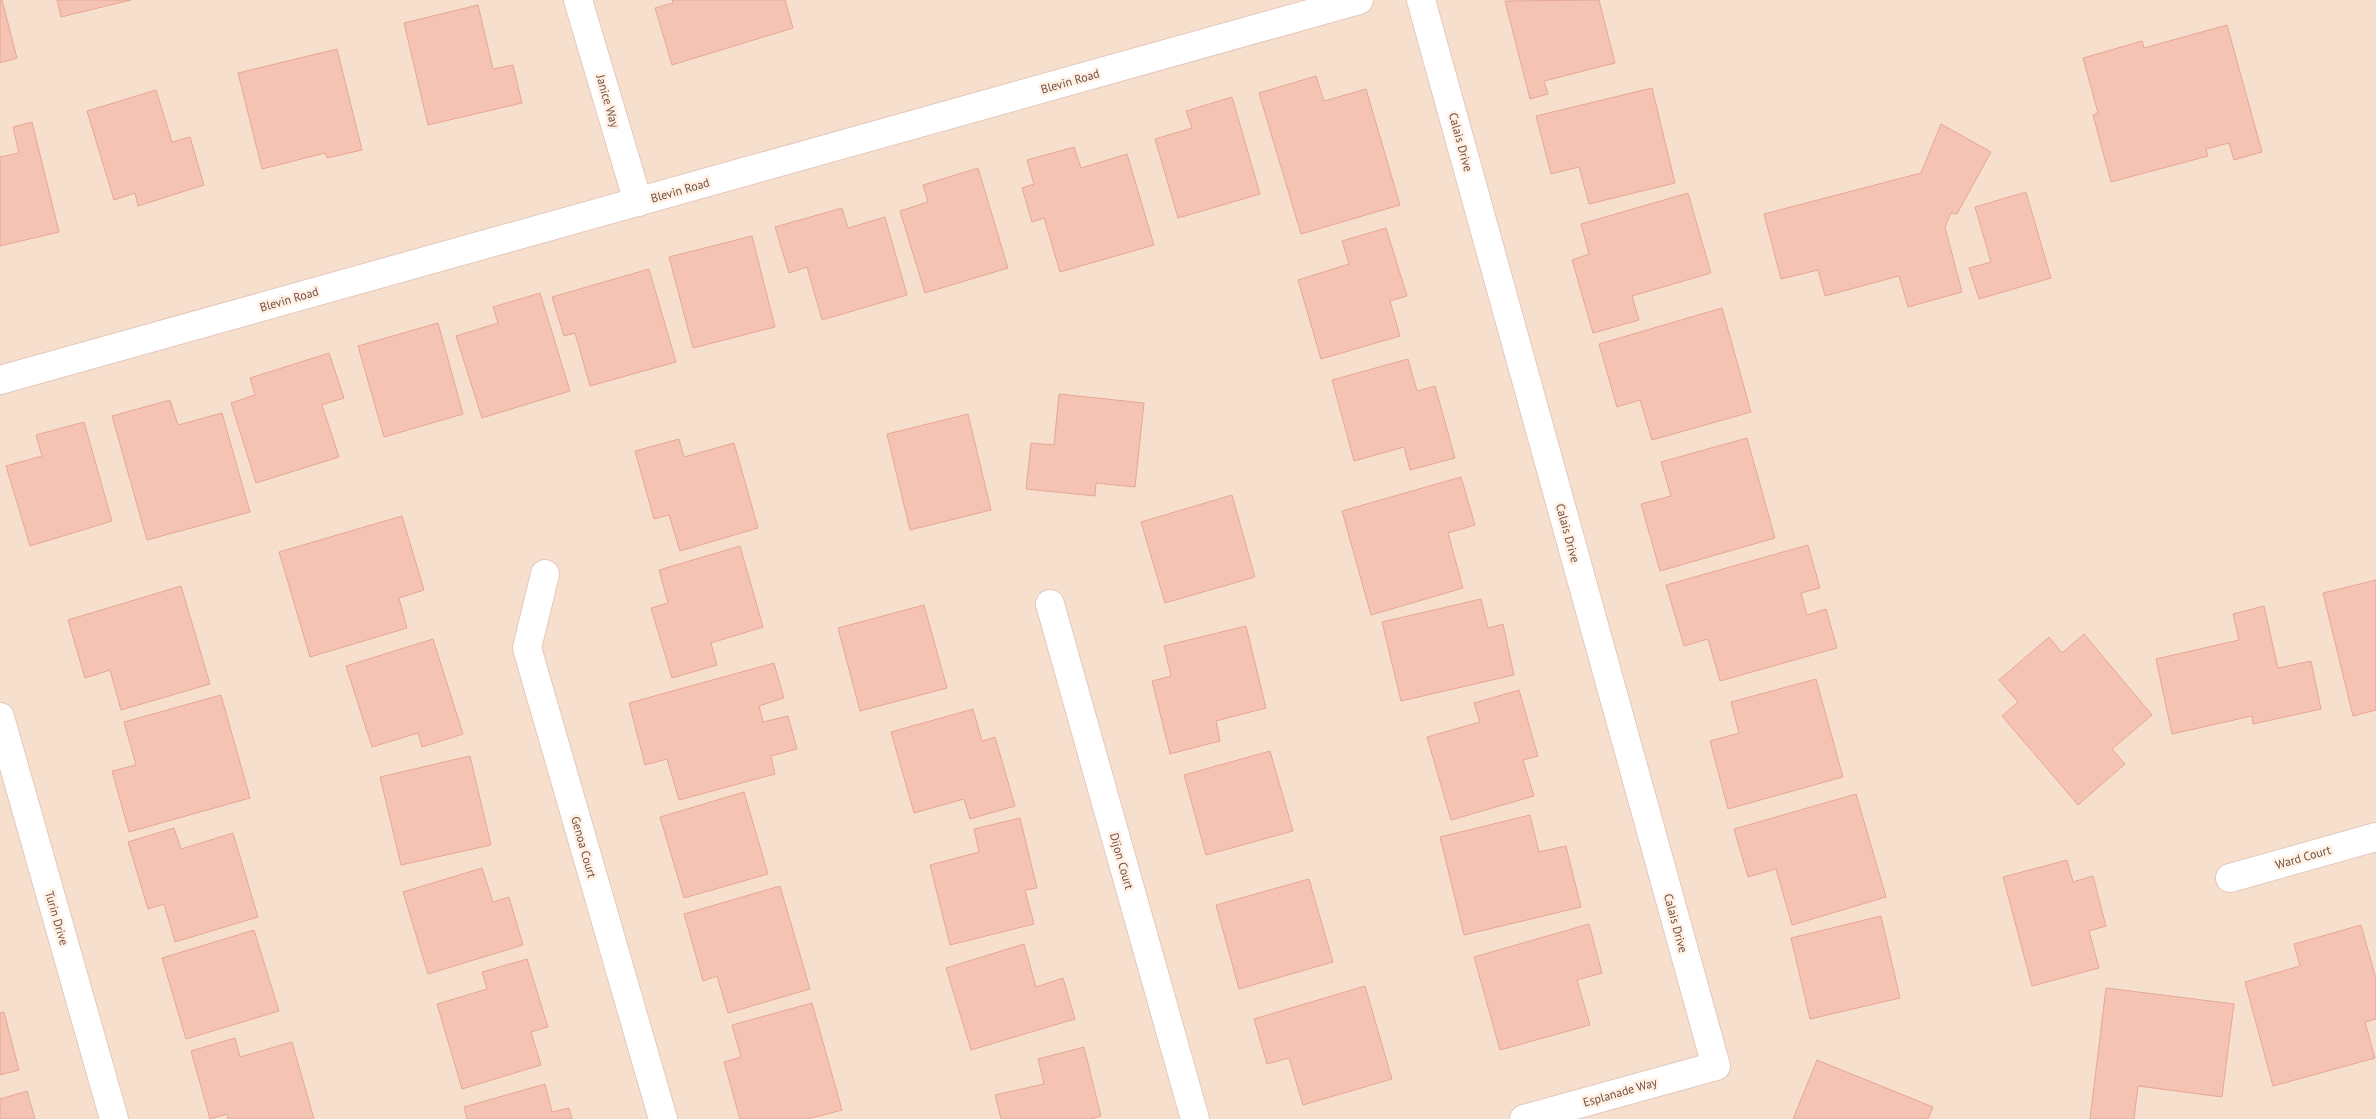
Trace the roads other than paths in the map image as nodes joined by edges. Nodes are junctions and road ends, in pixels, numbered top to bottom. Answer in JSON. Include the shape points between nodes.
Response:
{"nodes":[{"id":1,"x":578,"y":0,"type":"edge"},
{"id":2,"x":1359,"y":0,"type":"edge"},
{"id":3,"x":1421,"y":0,"type":"edge"},
{"id":4,"x":638,"y":202,"type":"junction"},
{"id":5,"x":0,"y":380,"type":"edge"},
{"id":6,"x":545,"y":574,"type":"dead end"},
{"id":7,"x":1050,"y":604,"type":"dead end"},
{"id":8,"x":0,"y":717,"type":"edge"},
{"id":9,"x":2376,"y":837,"type":"edge"},
{"id":10,"x":2230,"y":878,"type":"dead end"},
{"id":11,"x":1716,"y":1066,"type":"joint"},
{"id":12,"x":114,"y":1119,"type":"edge"},
{"id":13,"x":663,"y":1119,"type":"edge"},
{"id":14,"x":1195,"y":1119,"type":"edge"},
{"id":15,"x":1524,"y":1119,"type":"edge"}],
"edges":[{"from":1,"to":4,"type":"street","name":"Janice Way"},
{"from":2,"to":4,"type":"street","name":"Blevin Road"},
{"from":3,"to":11,"type":"street","name":"Calais Drive"},
{"from":4,"to":5,"type":"street","name":"Blevin Road"},
{"from":6,"to":13,"type":"street","name":"Genoa Court","via":[[527,648]]},
{"from":7,"to":14,"type":"street","name":"Dijon Court"},
{"from":8,"to":12,"type":"street","name":"Turin Drive"},
{"from":9,"to":10,"type":"street","name":"Ward Court"},
{"from":11,"to":15,"type":"street","name":"Esplanade Way"}]}
